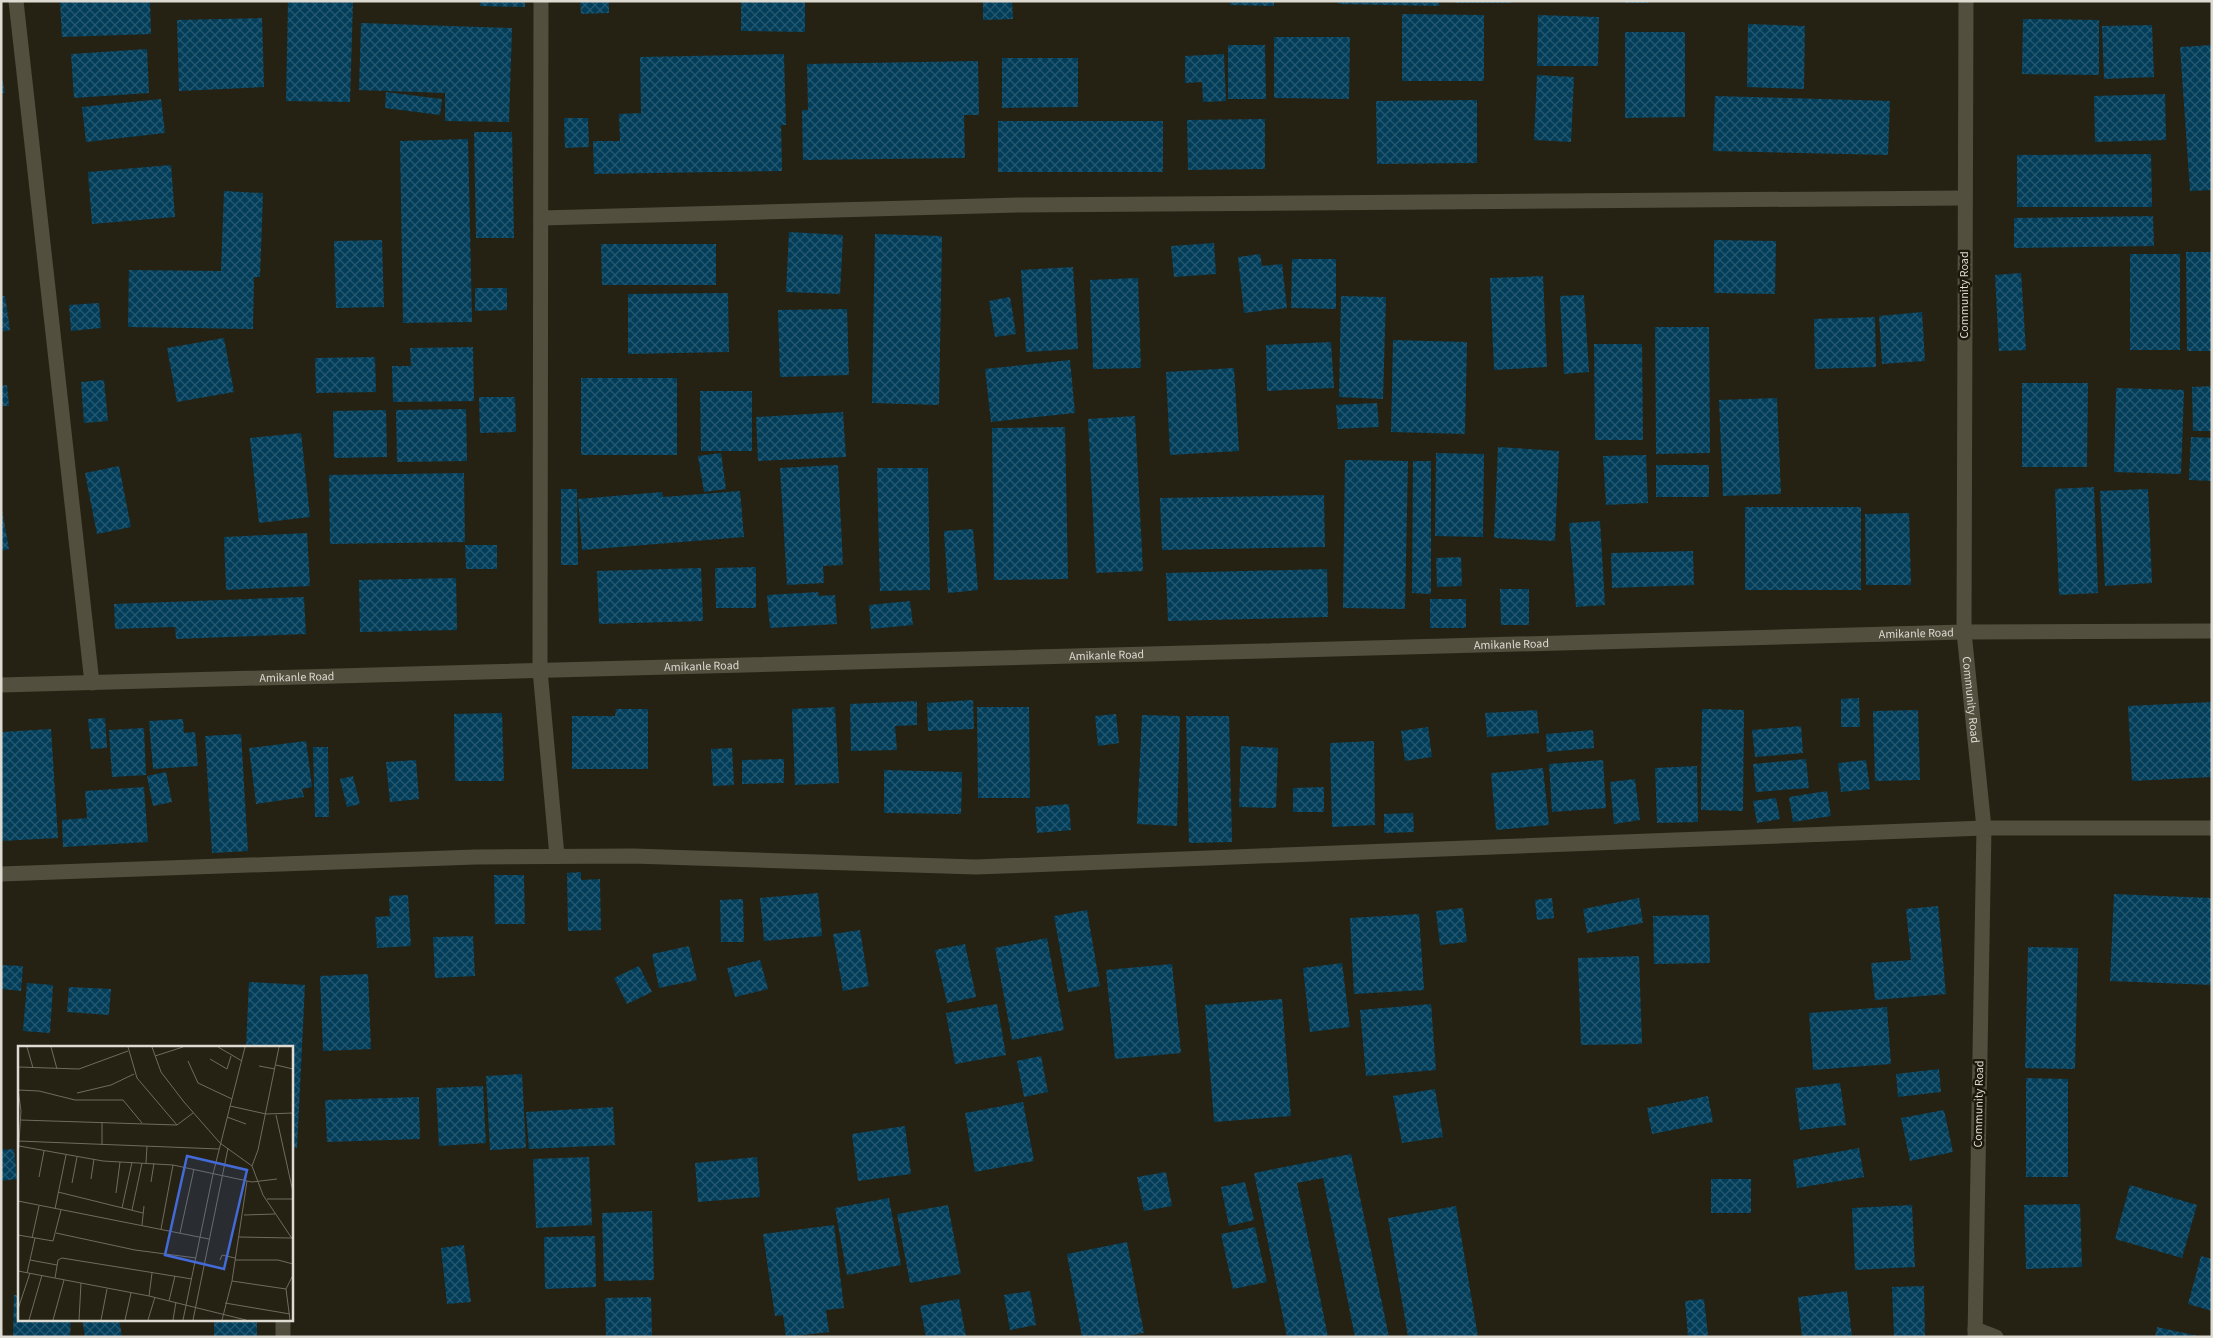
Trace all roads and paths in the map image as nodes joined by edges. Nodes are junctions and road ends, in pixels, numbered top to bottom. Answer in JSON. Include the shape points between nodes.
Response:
{"nodes":[{"id":1,"x":16,"y":1,"type":"edge"},
{"id":2,"x":541,"y":1,"type":"edge"},
{"id":3,"x":1966,"y":1,"type":"edge"},
{"id":4,"x":1964,"y":198,"type":"junction"},
{"id":5,"x":541,"y":218,"type":"junction"},
{"id":6,"x":2212,"y":631,"type":"edge"},
{"id":7,"x":1964,"y":632,"type":"junction"},
{"id":8,"x":540,"y":670,"type":"junction"},
{"id":9,"x":92,"y":682,"type":"junction"},
{"id":10,"x":1,"y":685,"type":"edge"},
{"id":11,"x":1984,"y":828,"type":"junction"},
{"id":12,"x":2212,"y":828,"type":"edge"},
{"id":13,"x":557,"y":856,"type":"junction"},
{"id":14,"x":1,"y":874,"type":"edge"},
{"id":15,"x":282,"y":1320,"type":"edge"},
{"id":16,"x":1975,"y":1333,"type":"edge"},
{"id":17,"x":283,"y":1337,"type":"edge"},
{"id":18,"x":1996,"y":1337,"type":"edge"}],
"edges":[{"from":1,"to":9,"type":"street"},
{"from":2,"to":5,"type":"street"},
{"from":3,"to":4,"type":"street","name":"Community Road"},
{"from":4,"to":5,"type":"street","via":[[1020,205]]},
{"from":4,"to":7,"type":"street","name":"Community Road"},
{"from":5,"to":8,"type":"street"},
{"from":6,"to":7,"type":"street","name":"Amikanle Road"},
{"from":7,"to":8,"type":"street","name":"Amikanle Road"},
{"from":7,"to":11,"type":"street","name":"Community Road"},
{"from":8,"to":9,"type":"street","name":"Amikanle Road"},
{"from":8,"to":13,"type":"street"},
{"from":9,"to":10,"type":"street","name":"Amikanle Road"},
{"from":11,"to":12,"type":"street"},
{"from":11,"to":13,"type":"street","via":[[976,867]]},
{"from":11,"to":16,"type":"street","name":"Community Road"},
{"from":13,"to":14,"type":"street"},
{"from":15,"to":17,"type":"street"},
{"from":16,"to":18,"type":"street"}]}
